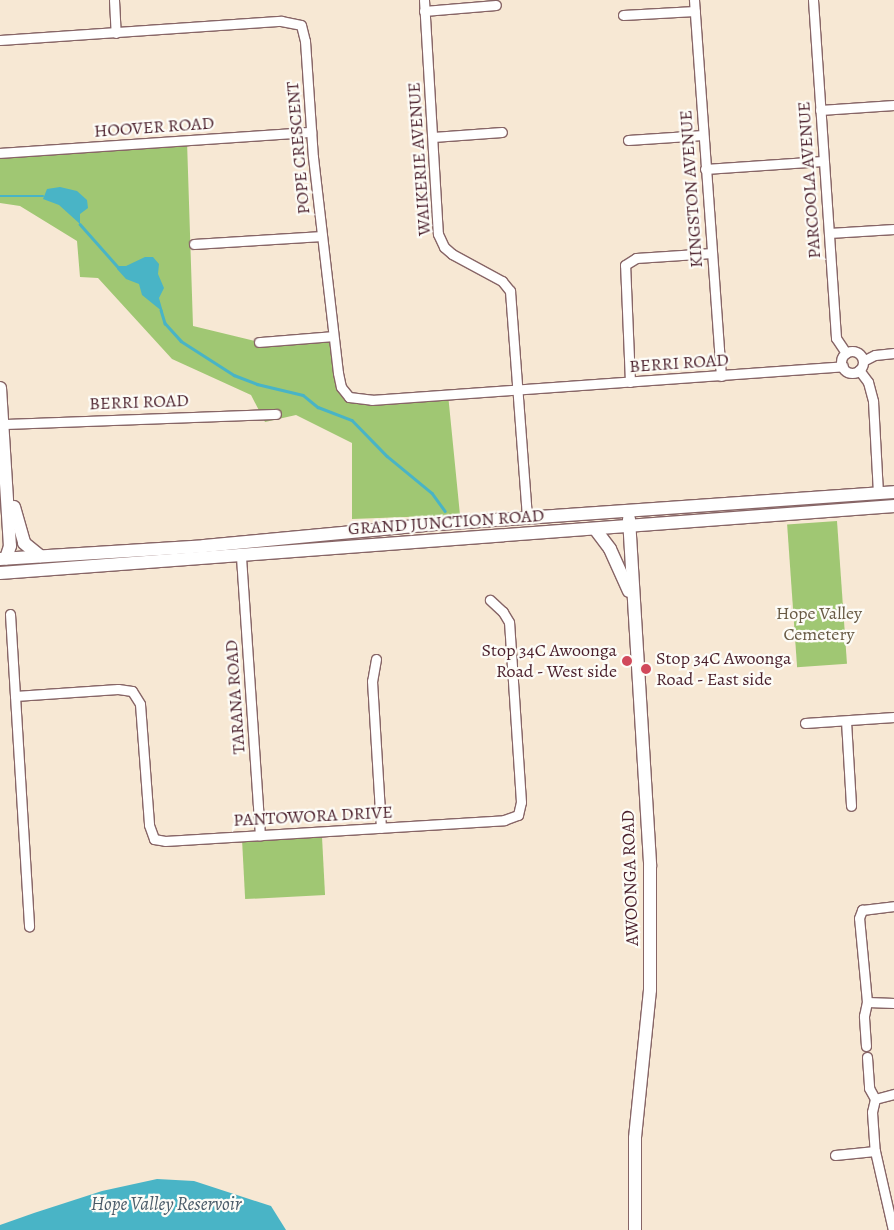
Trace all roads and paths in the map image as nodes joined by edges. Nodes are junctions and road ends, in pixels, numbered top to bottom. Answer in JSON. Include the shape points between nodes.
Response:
{"nodes":[{"id":1,"x":114,"y":0,"type":"edge"},
{"id":2,"x":424,"y":0,"type":"edge"},
{"id":3,"x":694,"y":0,"type":"edge"},
{"id":4,"x":813,"y":0,"type":"edge"},
{"id":5,"x":496,"y":5,"type":"dead end"},
{"id":6,"x":424,"y":11,"type":"junction"},
{"id":7,"x":695,"y":11,"type":"junction"},
{"id":8,"x":623,"y":15,"type":"dead end"},
{"id":9,"x":116,"y":32,"type":"junction"},
{"id":10,"x":0,"y":40,"type":"edge"},
{"id":11,"x":894,"y":105,"type":"edge"},
{"id":12,"x":820,"y":110,"type":"junction"},
{"id":13,"x":311,"y":132,"type":"junction"},
{"id":14,"x":502,"y":132,"type":"dead end"},
{"id":15,"x":703,"y":135,"type":"junction"},
{"id":16,"x":433,"y":137,"type":"junction"},
{"id":17,"x":628,"y":140,"type":"dead end"},
{"id":18,"x":0,"y":153,"type":"edge"},
{"id":19,"x":823,"y":161,"type":"junction"},
{"id":20,"x":705,"y":169,"type":"junction"},
{"id":21,"x":894,"y":229,"type":"edge"},
{"id":22,"x":829,"y":233,"type":"junction"},
{"id":23,"x":322,"y":236,"type":"junction"},
{"id":24,"x":194,"y":244,"type":"dead end"},
{"id":25,"x":712,"y":253,"type":"junction"},
{"id":26,"x":333,"y":336,"type":"junction"},
{"id":27,"x":259,"y":342,"type":"dead end"},
{"id":28,"x":894,"y":353,"type":"edge"},
{"id":29,"x":846,"y":354,"type":"junction"},
{"id":30,"x":863,"y":361,"type":"junction"},
{"id":31,"x":842,"y":366,"type":"junction"},
{"id":32,"x":859,"y":370,"type":"junction"},
{"id":33,"x":721,"y":376,"type":"junction"},
{"id":34,"x":630,"y":382,"type":"junction"},
{"id":35,"x":0,"y":388,"type":"edge"},
{"id":36,"x":518,"y":390,"type":"junction"},
{"id":37,"x":276,"y":414,"type":"dead end"},
{"id":38,"x":1,"y":424,"type":"edge"},
{"id":39,"x":4,"y":453,"type":"junction"},
{"id":40,"x":894,"y":492,"type":"edge"},
{"id":41,"x":878,"y":493,"type":"junction"},
{"id":42,"x":894,"y":506,"type":"edge"},
{"id":43,"x":879,"y":507,"type":"junction"},
{"id":44,"x":628,"y":511,"type":"junction"},
{"id":45,"x":0,"y":516,"type":"edge"},
{"id":46,"x":527,"y":518,"type":"junction"},
{"id":47,"x":629,"y":526,"type":"junction"},
{"id":48,"x":595,"y":528,"type":"junction"},
{"id":49,"x":262,"y":541,"type":"junction"},
{"id":50,"x":204,"y":546,"type":"junction"},
{"id":51,"x":40,"y":556,"type":"junction"},
{"id":52,"x":241,"y":557,"type":"junction"},
{"id":53,"x":3,"y":559,"type":"edge"},
{"id":54,"x":4,"y":573,"type":"edge"},
{"id":55,"x":632,"y":598,"type":"junction"},
{"id":56,"x":490,"y":600,"type":"dead end"},
{"id":57,"x":10,"y":614,"type":"dead end"},
{"id":58,"x":376,"y":659,"type":"dead end"},
{"id":59,"x":15,"y":696,"type":"junction"},
{"id":60,"x":894,"y":717,"type":"edge"},
{"id":61,"x":846,"y":721,"type":"junction"},
{"id":62,"x":805,"y":723,"type":"dead end"},
{"id":63,"x":851,"y":806,"type":"dead end"},
{"id":64,"x":381,"y":828,"type":"junction"},
{"id":65,"x":260,"y":835,"type":"junction"},
{"id":66,"x":894,"y":906,"type":"edge"},
{"id":67,"x":29,"y":926,"type":"dead end"},
{"id":68,"x":867,"y":1002,"type":"junction"},
{"id":69,"x":894,"y":1003,"type":"edge"},
{"id":70,"x":866,"y":1046,"type":"dead end"},
{"id":71,"x":867,"y":1057,"type":"dead end"},
{"id":72,"x":894,"y":1094,"type":"edge"},
{"id":73,"x":875,"y":1099,"type":"junction"},
{"id":74,"x":875,"y":1151,"type":"junction"},
{"id":75,"x":835,"y":1155,"type":"dead end"},
{"id":76,"x":892,"y":1216,"type":"edge"},
{"id":77,"x":634,"y":1230,"type":"edge"},
{"id":78,"x":893,"y":1230,"type":"edge"}],
"edges":[{"from":1,"to":9,"type":"street"},
{"from":2,"to":6,"type":"street","name":"WAIKERIE AVENUE"},
{"from":3,"to":7,"type":"street","name":"KINGSTON AVENUE"},
{"from":4,"to":12,"type":"street","name":"PARCOOLA AVENUE"},
{"from":5,"to":6,"type":"street"},
{"from":6,"to":16,"type":"street","name":"WAIKERIE AVENUE"},
{"from":7,"to":8,"type":"street"},
{"from":7,"to":15,"type":"street","name":"KINGSTON AVENUE"},
{"from":9,"to":10,"type":"street","name":"POPE CRESCENT"},
{"from":9,"to":13,"type":"street","name":"POPE CRESCENT","via":[[293,21],[301,25]]},
{"from":11,"to":12,"type":"street"},
{"from":12,"to":19,"type":"street","name":"PARCOOLA AVENUE"},
{"from":13,"to":18,"type":"street","name":"HOOVER ROAD"},
{"from":13,"to":23,"type":"street","name":"POPE CRESCENT"},
{"from":14,"to":16,"type":"street"},
{"from":15,"to":17,"type":"street"},
{"from":15,"to":20,"type":"street","name":"KINGSTON AVENUE"},
{"from":16,"to":36,"type":"street","name":"WAIKERIE AVENUE","via":[[438,234],[452,254],[502,281],[510,291]]},
{"from":19,"to":20,"type":"street"},
{"from":19,"to":22,"type":"street","name":"PARCOOLA AVENUE"},
{"from":20,"to":25,"type":"street","name":"KINGSTON AVENUE"},
{"from":21,"to":22,"type":"street"},
{"from":22,"to":29,"type":"street","name":"PARCOOLA AVENUE","via":[[836,338]]},
{"from":23,"to":24,"type":"street"},
{"from":23,"to":26,"type":"street","name":"POPE CRESCENT"},
{"from":25,"to":33,"type":"street","name":"KINGSTON AVENUE"},
{"from":25,"to":34,"type":"street","via":[[636,258],[624,265]]},
{"from":26,"to":27,"type":"street"},
{"from":26,"to":36,"type":"street","name":"POPE CRESCENT","via":[[341,388],[349,397],[372,400]]},
{"from":28,"to":30,"type":"street","via":[[876,355]]},
{"from":29,"to":30,"type":"street","via":[[855,352]]},
{"from":29,"to":31,"type":"street"},
{"from":30,"to":32,"type":"street"},
{"from":31,"to":32,"type":"street","via":[[852,373]]},
{"from":31,"to":33,"type":"street","name":"BERRI ROAD"},
{"from":32,"to":41,"type":"street","via":[[868,382],[872,402]]},
{"from":33,"to":34,"type":"street","name":"BERRI ROAD"},
{"from":34,"to":36,"type":"street","name":"BERRI ROAD"},
{"from":35,"to":38,"type":"main road"},
{"from":36,"to":46,"type":"street","name":"WAIKERIE AVENUE"},
{"from":37,"to":38,"type":"street","name":"BERRI ROAD"},
{"from":38,"to":39,"type":"main road"},
{"from":39,"to":51,"type":"main road","via":[[22,538],[26,547]]},
{"from":39,"to":53,"type":"main road","via":[[10,546]]},
{"from":40,"to":41,"type":"main road","name":"GRAND JUNCTION ROAD"},
{"from":41,"to":43,"type":"main road"},
{"from":41,"to":44,"type":"main road","name":"GRAND JUNCTION ROAD"},
{"from":42,"to":43,"type":"main road","name":"GRAND JUNCTION ROAD"},
{"from":43,"to":47,"type":"main road","name":"GRAND JUNCTION ROAD"},
{"from":44,"to":46,"type":"main road","name":"GRAND JUNCTION ROAD"},
{"from":44,"to":47,"type":"main road","name":"AWOONGA ROAD"},
{"from":45,"to":53,"type":"main road"},
{"from":46,"to":49,"type":"main road","name":"GRAND JUNCTION ROAD"},
{"from":47,"to":48,"type":"main road","name":"GRAND JUNCTION ROAD"},
{"from":47,"to":55,"type":"main road","name":"AWOONGA ROAD"},
{"from":48,"to":52,"type":"main road","name":"GRAND JUNCTION ROAD"},
{"from":48,"to":55,"type":"main road","via":[[610,549]]},
{"from":49,"to":50,"type":"main road","name":"GRAND JUNCTION ROAD"},
{"from":49,"to":52,"type":"main road"},
{"from":50,"to":51,"type":"main road","name":"GRAND JUNCTION ROAD"},
{"from":50,"to":52,"type":"main road"},
{"from":51,"to":53,"type":"main road","name":"GRAND JUNCTION ROAD"},
{"from":52,"to":54,"type":"main road","name":"GRAND JUNCTION ROAD"},
{"from":52,"to":65,"type":"street","name":"TARANA ROAD"},
{"from":53,"to":54,"type":"main road"},
{"from":55,"to":77,"type":"main road","name":"AWOONGA ROAD","via":[[650,895],[650,990],[636,1138]]},
{"from":56,"to":64,"type":"street","name":"PANTOWORA DRIVE","via":[[509,622],[521,802],[518,815],[504,820]]},
{"from":57,"to":59,"type":"street"},
{"from":58,"to":64,"type":"street","via":[[372,681]]},
{"from":59,"to":65,"type":"street","name":"PANTOWORA DRIVE","via":[[118,689],[132,691],[140,704],[150,826],[154,839]]},
{"from":59,"to":67,"type":"street"},
{"from":60,"to":61,"type":"street"},
{"from":61,"to":62,"type":"street"},
{"from":61,"to":63,"type":"street"},
{"from":64,"to":65,"type":"street","name":"PANTOWORA DRIVE"},
{"from":66,"to":68,"type":"street","via":[[862,910],[859,918]]},
{"from":68,"to":69,"type":"street"},
{"from":68,"to":70,"type":"street","via":[[864,1016]]},
{"from":71,"to":73,"type":"street","via":[[869,1088]]},
{"from":72,"to":73,"type":"street"},
{"from":73,"to":74,"type":"street","via":[[872,1112]]},
{"from":74,"to":75,"type":"street"},
{"from":74,"to":76,"type":"street"},
{"from":76,"to":78,"type":"street"}]}
